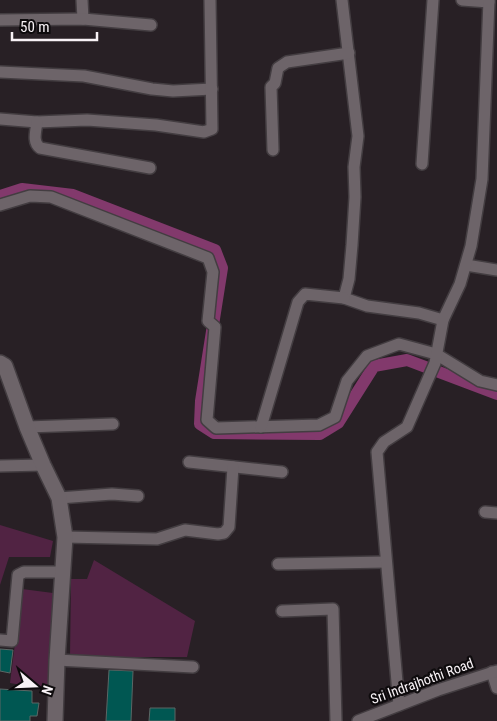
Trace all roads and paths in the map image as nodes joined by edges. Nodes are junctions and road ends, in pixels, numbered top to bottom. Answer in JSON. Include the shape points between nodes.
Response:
{"nodes":[{"id":1,"x":82,"y":0,"type":"edge"},
{"id":2,"x":210,"y":0,"type":"edge"},
{"id":3,"x":342,"y":0,"type":"edge"},
{"id":4,"x":433,"y":0,"type":"edge"},
{"id":5,"x":462,"y":0,"type":"edge"},
{"id":6,"x":491,"y":4,"type":"edge"},
{"id":7,"x":82,"y":19,"type":"junction"},
{"id":8,"x":0,"y":20,"type":"edge"},
{"id":9,"x":151,"y":25,"type":"dead end"},
{"id":10,"x":349,"y":53,"type":"junction"},
{"id":11,"x":0,"y":72,"type":"edge"},
{"id":12,"x":212,"y":89,"type":"junction"},
{"id":13,"x":0,"y":119,"type":"edge"},
{"id":14,"x":37,"y":122,"type":"junction"},
{"id":15,"x":272,"y":150,"type":"dead end"},
{"id":16,"x":422,"y":164,"type":"dead end"},
{"id":17,"x":150,"y":168,"type":"dead end"},
{"id":18,"x":0,"y":205,"type":"edge"},
{"id":19,"x":466,"y":265,"type":"junction"},
{"id":20,"x":497,"y":270,"type":"edge"},
{"id":21,"x":344,"y":298,"type":"junction"},
{"id":22,"x":443,"y":320,"type":"junction"},
{"id":23,"x":436,"y":359,"type":"junction"},
{"id":24,"x":0,"y":363,"type":"edge"},
{"id":25,"x":497,"y":385,"type":"edge"},
{"id":26,"x":113,"y":424,"type":"dead end"},
{"id":27,"x":27,"y":426,"type":"junction"},
{"id":28,"x":261,"y":427,"type":"junction"},
{"id":29,"x":189,"y":462,"type":"dead end"},
{"id":30,"x":43,"y":465,"type":"junction"},
{"id":31,"x":0,"y":466,"type":"edge"},
{"id":32,"x":232,"y":467,"type":"junction"},
{"id":33,"x":282,"y":472,"type":"dead end"},
{"id":34,"x":138,"y":496,"type":"dead end"},
{"id":35,"x":59,"y":498,"type":"junction"},
{"id":36,"x":484,"y":512,"type":"dead end"},
{"id":37,"x":497,"y":513,"type":"edge"},
{"id":38,"x":65,"y":537,"type":"junction"},
{"id":39,"x":386,"y":562,"type":"junction"},
{"id":40,"x":278,"y":564,"type":"dead end"},
{"id":41,"x":64,"y":572,"type":"junction"},
{"id":42,"x":282,"y":611,"type":"dead end"},
{"id":43,"x":0,"y":640,"type":"edge"},
{"id":44,"x":57,"y":660,"type":"junction"},
{"id":45,"x":194,"y":667,"type":"dead end"},
{"id":46,"x":495,"y":671,"type":"edge"},
{"id":47,"x":497,"y":688,"type":"edge"},
{"id":48,"x":399,"y":705,"type":"junction"},
{"id":49,"x":55,"y":721,"type":"edge"},
{"id":50,"x":336,"y":721,"type":"edge"},
{"id":51,"x":358,"y":721,"type":"edge"}],
"edges":[{"from":1,"to":7,"type":"street"},
{"from":2,"to":12,"type":"street"},
{"from":3,"to":10,"type":"street"},
{"from":4,"to":16,"type":"street"},
{"from":5,"to":6,"type":"street"},
{"from":6,"to":19,"type":"street","via":[[482,179]]},
{"from":7,"to":8,"type":"street"},
{"from":7,"to":9,"type":"street"},
{"from":10,"to":15,"type":"street","via":[[288,62],[278,68],[271,87]]},
{"from":10,"to":21,"type":"street","via":[[358,136],[352,245]]},
{"from":11,"to":12,"type":"street","via":[[84,76],[173,91]]},
{"from":12,"to":14,"type":"street","via":[[212,129],[204,132],[87,120]]},
{"from":13,"to":14,"type":"street"},
{"from":14,"to":17,"type":"street","via":[[35,140],[40,148]]},
{"from":18,"to":28,"type":"street","via":[[30,196],[51,197],[208,258],[213,272],[207,420],[216,428]]},
{"from":19,"to":20,"type":"street"},
{"from":19,"to":22,"type":"street"},
{"from":21,"to":22,"type":"street","via":[[367,306],[419,313]]},
{"from":21,"to":28,"type":"street","via":[[305,294],[298,302]]},
{"from":22,"to":23,"type":"street"},
{"from":23,"to":25,"type":"street","via":[[480,381]]},
{"from":23,"to":28,"type":"street","via":[[399,344],[367,356],[347,380],[335,417],[319,425]]},
{"from":23,"to":39,"type":"street","via":[[407,427],[384,442],[377,452]]},
{"from":24,"to":27,"type":"street","via":[[5,366]]},
{"from":26,"to":27,"type":"street"},
{"from":27,"to":30,"type":"street"},
{"from":29,"to":32,"type":"street"},
{"from":30,"to":31,"type":"street"},
{"from":30,"to":35,"type":"street"},
{"from":32,"to":33,"type":"street"},
{"from":32,"to":38,"type":"street","via":[[229,527],[224,533],[185,530],[158,539]]},
{"from":34,"to":35,"type":"street","via":[[112,494]]},
{"from":35,"to":38,"type":"street"},
{"from":36,"to":37,"type":"street"},
{"from":38,"to":41,"type":"street"},
{"from":39,"to":40,"type":"street"},
{"from":39,"to":48,"type":"street"},
{"from":41,"to":43,"type":"street","via":[[24,572],[18,575],[12,641]]},
{"from":41,"to":44,"type":"street"},
{"from":42,"to":50,"type":"street","via":[[333,609]]},
{"from":44,"to":45,"type":"street"},
{"from":44,"to":49,"type":"street"},
{"from":46,"to":47,"type":"street"},
{"from":46,"to":48,"type":"street","name":"Sri Indrajhothi Road"},
{"from":48,"to":51,"type":"street","name":"Sri Indrajhothi Road"}]}
